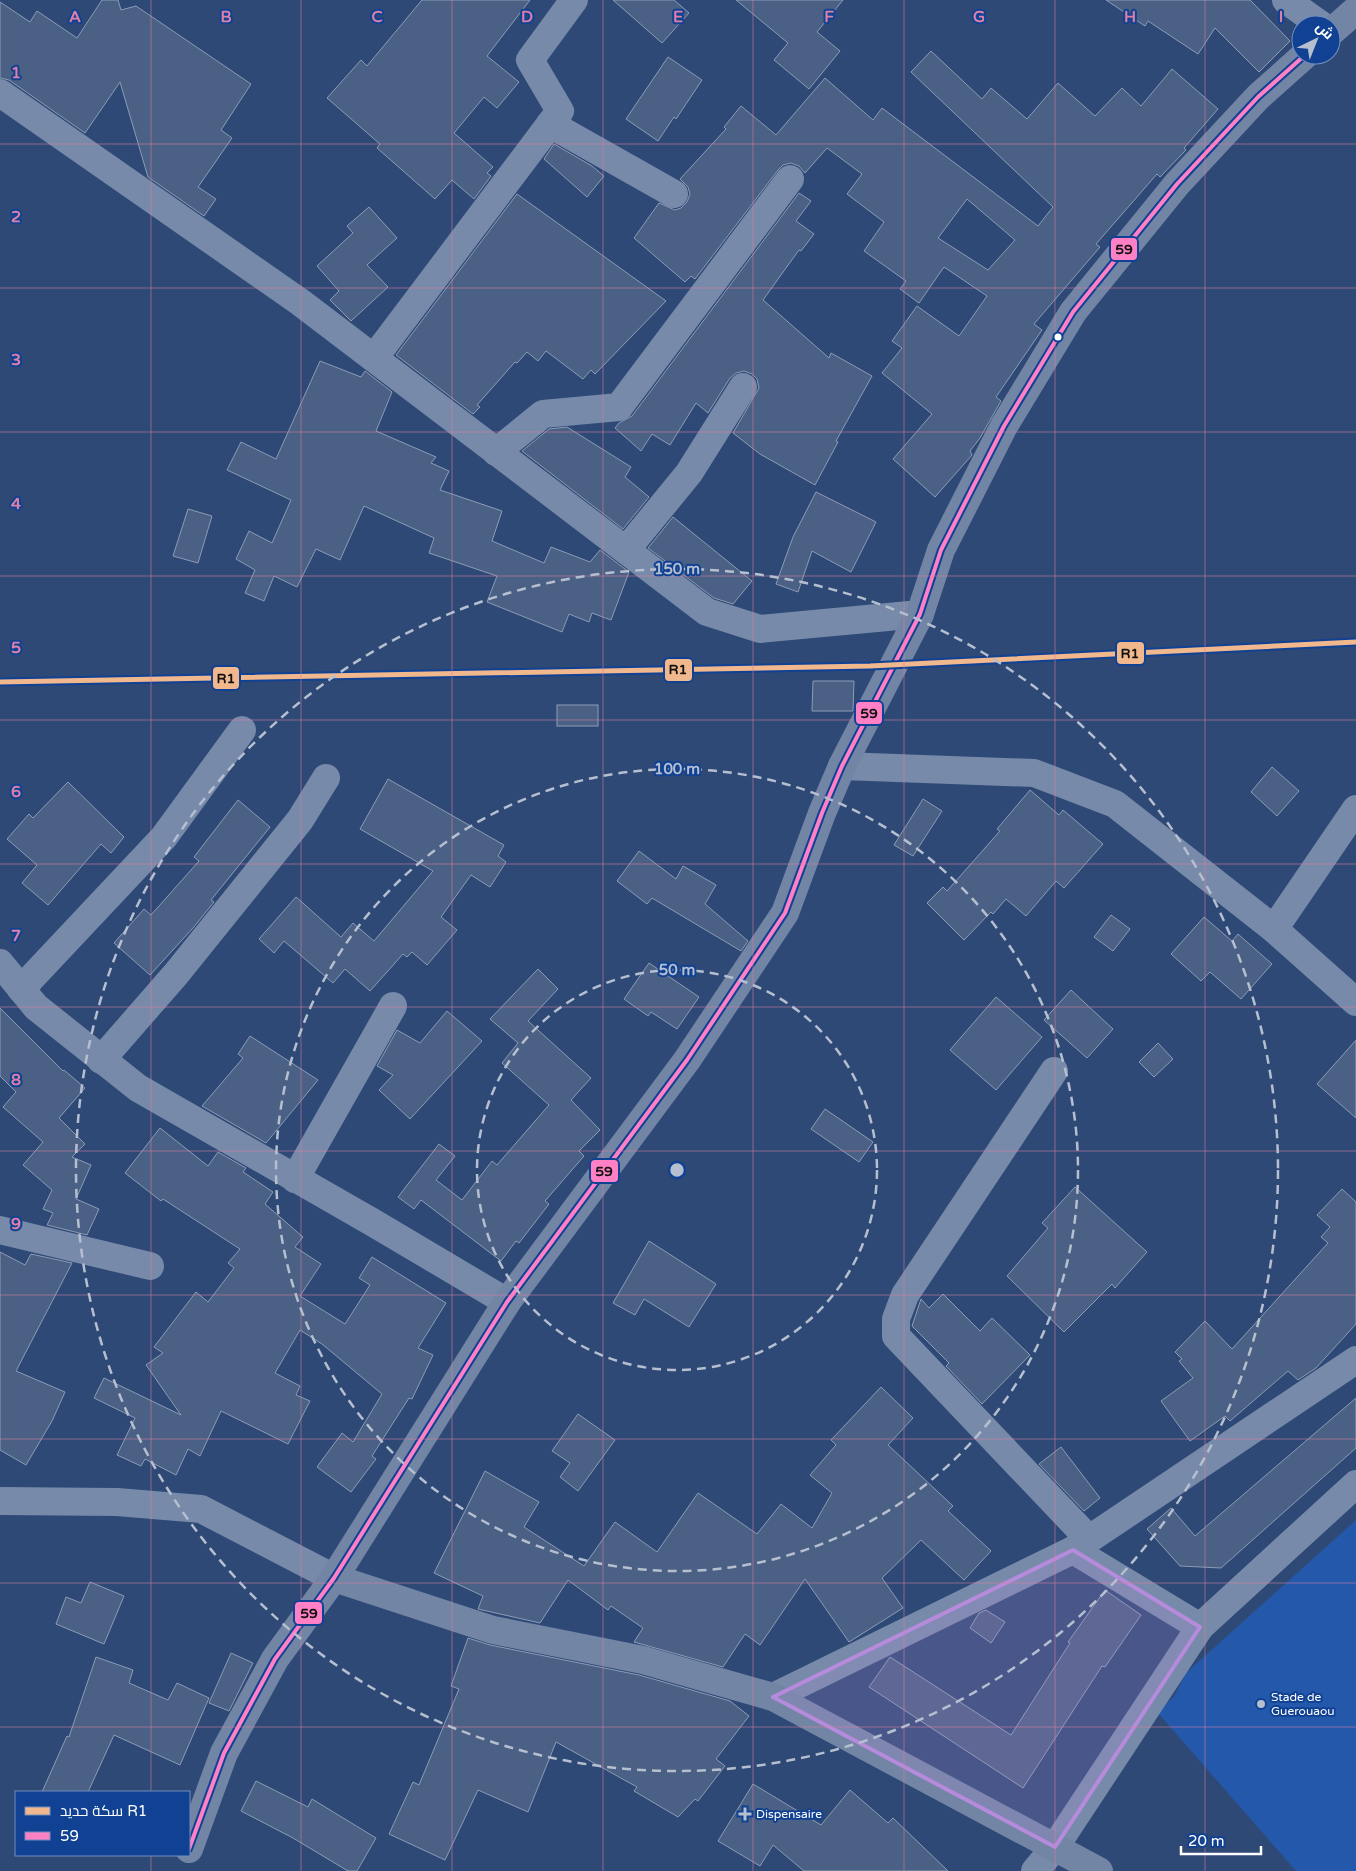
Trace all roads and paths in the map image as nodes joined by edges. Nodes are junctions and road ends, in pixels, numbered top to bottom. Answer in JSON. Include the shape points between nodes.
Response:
{"nodes":[{"id":1,"x":574,"y":0,"type":"edge"},
{"id":2,"x":1286,"y":0,"type":"edge"},
{"id":3,"x":1356,"y":10,"type":"edge"},
{"id":4,"x":1306,"y":15,"type":"edge"},
{"id":5,"x":1341,"y":23,"type":"edge"},
{"id":6,"x":1294,"y":65,"type":"edge"},
{"id":7,"x":0,"y":93,"type":"edge"},
{"id":8,"x":550,"y":124,"type":"junction"},
{"id":9,"x":790,"y":179,"type":"dead end"},
{"id":10,"x":674,"y":194,"type":"dead end"},
{"id":11,"x":374,"y":358,"type":"junction"},
{"id":12,"x":744,"y":387,"type":"dead end"},
{"id":13,"x":496,"y":452,"type":"junction"},
{"id":14,"x":626,"y":550,"type":"junction"},
{"id":15,"x":920,"y":614,"type":"junction"},
{"id":16,"x":242,"y":730,"type":"dead end"},
{"id":17,"x":842,"y":766,"type":"junction"},
{"id":18,"x":326,"y":778,"type":"dead end"},
{"id":19,"x":1356,"y":809,"type":"edge"},
{"id":20,"x":1274,"y":929,"type":"junction"},
{"id":21,"x":0,"y":963,"type":"edge"},
{"id":22,"x":21,"y":989,"type":"junction"},
{"id":23,"x":1356,"y":1002,"type":"edge"},
{"id":24,"x":394,"y":1006,"type":"dead end"},
{"id":25,"x":101,"y":1060,"type":"junction"},
{"id":26,"x":1054,"y":1071,"type":"dead end"},
{"id":27,"x":295,"y":1180,"type":"junction"},
{"id":28,"x":0,"y":1230,"type":"edge"},
{"id":29,"x":150,"y":1266,"type":"dead end"},
{"id":30,"x":507,"y":1302,"type":"junction"},
{"id":31,"x":1356,"y":1360,"type":"edge"},
{"id":32,"x":1356,"y":1484,"type":"edge"},
{"id":33,"x":0,"y":1501,"type":"edge"},
{"id":34,"x":1081,"y":1544,"type":"junction"},
{"id":35,"x":334,"y":1578,"type":"junction"},
{"id":36,"x":1200,"y":1627,"type":"junction"},
{"id":37,"x":773,"y":1696,"type":"junction"},
{"id":38,"x":190,"y":1846,"type":"edge"},
{"id":39,"x":1055,"y":1847,"type":"junction"},
{"id":40,"x":186,"y":1856,"type":"edge"},
{"id":41,"x":180,"y":1871,"type":"edge"},
{"id":42,"x":1036,"y":1871,"type":"edge"},
{"id":43,"x":1099,"y":1871,"type":"edge"}],
"edges":[{"from":1,"to":8,"type":"street","via":[[530,60],[560,111]]},
{"from":2,"to":4,"type":"street"},
{"from":3,"to":5,"type":"main road"},
{"from":6,"to":15,"type":"main road","via":[[1258,97],[1177,184],[1073,312],[1004,426],[941,550]]},
{"from":7,"to":11,"type":"street","via":[[300,302]]},
{"from":8,"to":10,"type":"street"},
{"from":8,"to":11,"type":"street"},
{"from":9,"to":13,"type":"street","via":[[619,407],[543,414]]},
{"from":11,"to":13,"type":"street"},
{"from":12,"to":14,"type":"street","via":[[689,473]]},
{"from":13,"to":14,"type":"street"},
{"from":14,"to":15,"type":"street","via":[[707,612],[760,629]]},
{"from":15,"to":17,"type":"main road"},
{"from":16,"to":22,"type":"street","via":[[164,837]]},
{"from":17,"to":20,"type":"street","via":[[1034,773],[1115,804]]},
{"from":17,"to":30,"type":"main road","via":[[785,914],[687,1060]]},
{"from":18,"to":25,"type":"street","via":[[300,820],[176,974]]},
{"from":19,"to":20,"type":"street"},
{"from":20,"to":23,"type":"street"},
{"from":21,"to":22,"type":"street"},
{"from":22,"to":25,"type":"street","via":[[36,1007]]},
{"from":24,"to":27,"type":"street"},
{"from":25,"to":27,"type":"street","via":[[138,1088]]},
{"from":26,"to":34,"type":"street","via":[[905,1295],[896,1319],[896,1336]]},
{"from":27,"to":30,"type":"street"},
{"from":28,"to":29,"type":"street"},
{"from":30,"to":35,"type":"main road"},
{"from":31,"to":34,"type":"street"},
{"from":32,"to":36,"type":"street"},
{"from":33,"to":35,"type":"street","via":[[116,1502],[201,1509]]},
{"from":34,"to":36,"type":"street"},
{"from":34,"to":37,"type":"street"},
{"from":35,"to":37,"type":"main road","via":[[493,1630],[643,1660]]},
{"from":35,"to":38,"type":"main road","via":[[275,1659],[224,1753]]},
{"from":36,"to":39,"type":"street"},
{"from":37,"to":39,"type":"main road"},
{"from":39,"to":42,"type":"street"},
{"from":39,"to":43,"type":"main road"},
{"from":40,"to":41,"type":"main road"}]}
